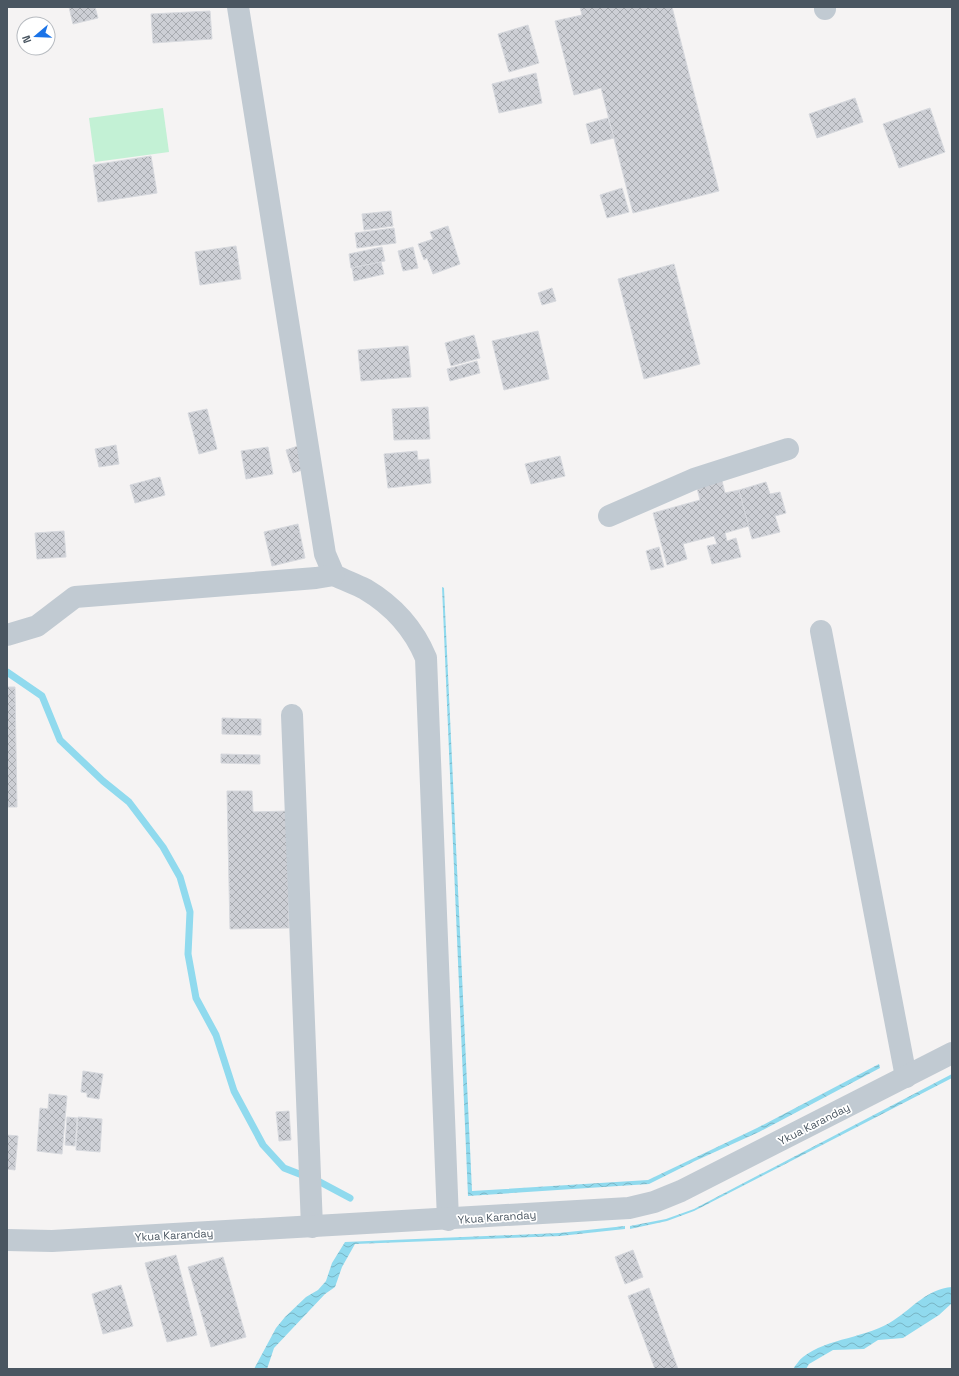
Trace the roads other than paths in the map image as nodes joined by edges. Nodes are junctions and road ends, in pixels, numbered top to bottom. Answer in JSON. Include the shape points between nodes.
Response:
{"nodes":[{"id":1,"x":238,"y":7,"type":"edge"},
{"id":2,"x":788,"y":449,"type":"dead end"},
{"id":3,"x":609,"y":516,"type":"dead end"},
{"id":4,"x":334,"y":575,"type":"junction"},
{"id":5,"x":821,"y":631,"type":"dead end"},
{"id":6,"x":7,"y":634,"type":"edge"},
{"id":7,"x":292,"y":715,"type":"dead end"},
{"id":8,"x":952,"y":1053,"type":"edge"},
{"id":9,"x":906,"y":1077,"type":"junction"},
{"id":10,"x":448,"y":1220,"type":"junction"},
{"id":11,"x":312,"y":1227,"type":"junction"},
{"id":12,"x":7,"y":1240,"type":"edge"}],
"edges":[{"from":1,"to":4,"type":"street","via":[[326,554]]},
{"from":2,"to":3,"type":"street","via":[[694,479]]},
{"from":4,"to":6,"type":"street","via":[[75,596],[37,626]]},
{"from":4,"to":10,"type":"street","via":[[364,589],[401,618],[420,641],[426,658]]},
{"from":5,"to":9,"type":"street"},
{"from":7,"to":11,"type":"street"},
{"from":8,"to":9,"type":"street","name":"Ykua Karanday"},
{"from":9,"to":10,"type":"street","name":"Ykua Karanday","via":[[681,1191],[654,1202],[629,1208]]},
{"from":10,"to":11,"type":"street","name":"Ykua Karanday"},
{"from":11,"to":12,"type":"street","name":"Ykua Karanday","via":[[52,1241]]}]}
